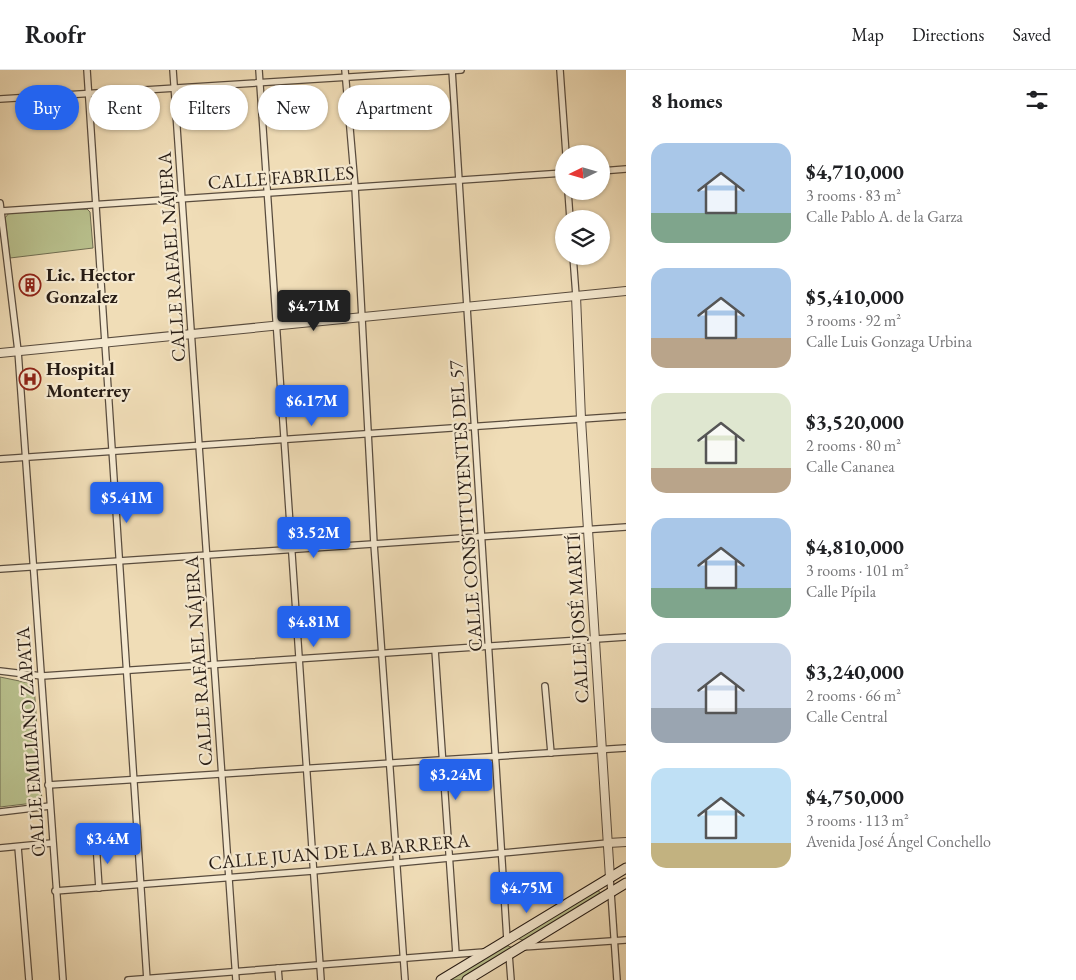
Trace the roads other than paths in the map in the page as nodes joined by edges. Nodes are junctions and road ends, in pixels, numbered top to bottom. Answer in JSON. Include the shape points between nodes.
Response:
{"nodes":[{"id":1,"x":87,"y":70,"type":"edge"},
{"id":2,"x":173,"y":70,"type":"edge"},
{"id":3,"x":260,"y":70,"type":"edge"},
{"id":4,"x":345,"y":70,"type":"edge"},
{"id":5,"x":452,"y":70,"type":"edge"},
{"id":6,"x":461,"y":70,"type":"edge"},
{"id":7,"x":560,"y":70,"type":"edge"},
{"id":8,"x":346,"y":78,"type":"junction"},
{"id":9,"x":260,"y":83,"type":"junction"},
{"id":10,"x":174,"y":85,"type":"edge"},
{"id":11,"x":226,"y":85,"type":"edge"},
{"id":12,"x":170,"y":88,"type":"edge"},
{"id":13,"x":88,"y":94,"type":"junction"},
{"id":14,"x":0,"y":100,"type":"edge"},
{"id":15,"x":177,"y":130,"type":"edge"},
{"id":16,"x":565,"y":145,"type":"edge"},
{"id":17,"x":626,"y":169,"type":"edge"},
{"id":18,"x":610,"y":170,"type":"edge"},
{"id":19,"x":555,"y":174,"type":"edge"},
{"id":20,"x":459,"y":180,"type":"junction"},
{"id":21,"x":355,"y":187,"type":"junction"},
{"id":22,"x":268,"y":192,"type":"junction"},
{"id":23,"x":183,"y":198,"type":"junction"},
{"id":24,"x":0,"y":203,"type":"edge"},
{"id":25,"x":96,"y":204,"type":"junction"},
{"id":26,"x":1,"y":211,"type":"edge"},
{"id":27,"x":3,"y":249,"type":"edge"},
{"id":28,"x":574,"y":265,"type":"edge"},
{"id":29,"x":626,"y":291,"type":"edge"},
{"id":30,"x":576,"y":296,"type":"junction"},
{"id":31,"x":467,"y":308,"type":"junction"},
{"id":32,"x":362,"y":316,"type":"junction"},
{"id":33,"x":275,"y":325,"type":"junction"},
{"id":34,"x":191,"y":334,"type":"junction"},
{"id":35,"x":104,"y":343,"type":"junction"},
{"id":36,"x":18,"y":351,"type":"junction"},
{"id":37,"x":0,"y":353,"type":"edge"},
{"id":38,"x":626,"y":416,"type":"edge"},
{"id":39,"x":581,"y":419,"type":"junction"},
{"id":40,"x":475,"y":426,"type":"junction"},
{"id":41,"x":369,"y":434,"type":"junction"},
{"id":42,"x":283,"y":440,"type":"junction"},
{"id":43,"x":199,"y":446,"type":"junction"},
{"id":44,"x":111,"y":451,"type":"junction"},
{"id":45,"x":26,"y":457,"type":"junction"},
{"id":46,"x":0,"y":459,"type":"edge"},
{"id":47,"x":626,"y":527,"type":"edge"},
{"id":48,"x":588,"y":530,"type":"junction"},
{"id":49,"x":482,"y":537,"type":"junction"},
{"id":50,"x":374,"y":544,"type":"junction"},
{"id":51,"x":291,"y":550,"type":"junction"},
{"id":52,"x":206,"y":556,"type":"junction"},
{"id":53,"x":119,"y":561,"type":"junction"},
{"id":54,"x":33,"y":567,"type":"junction"},
{"id":55,"x":0,"y":569,"type":"edge"},
{"id":56,"x":626,"y":637,"type":"edge"},
{"id":57,"x":594,"y":639,"type":"junction"},
{"id":58,"x":489,"y":646,"type":"junction"},
{"id":59,"x":435,"y":650,"type":"junction"},
{"id":60,"x":382,"y":653,"type":"junction"},
{"id":61,"x":299,"y":659,"type":"junction"},
{"id":62,"x":213,"y":664,"type":"junction"},
{"id":63,"x":128,"y":670,"type":"junction"},
{"id":64,"x":0,"y":672,"type":"edge"},
{"id":65,"x":42,"y":676,"type":"junction"},
{"id":66,"x":545,"y":686,"type":"dead end"},
{"id":67,"x":626,"y":748,"type":"edge"},
{"id":68,"x":602,"y":750,"type":"junction"},
{"id":69,"x":551,"y":753,"type":"junction"},
{"id":70,"x":496,"y":756,"type":"junction"},
{"id":71,"x":443,"y":760,"type":"junction"},
{"id":72,"x":390,"y":763,"type":"junction"},
{"id":73,"x":306,"y":769,"type":"junction"},
{"id":74,"x":220,"y":775,"type":"junction"},
{"id":75,"x":134,"y":780,"type":"junction"},
{"id":76,"x":48,"y":785,"type":"junction"},
{"id":77,"x":50,"y":806,"type":"junction"},
{"id":78,"x":0,"y":812,"type":"edge"},
{"id":79,"x":626,"y":842,"type":"edge"},
{"id":80,"x":52,"y":843,"type":"junction"},
{"id":81,"x":96,"y":843,"type":"dead end"},
{"id":82,"x":608,"y":843,"type":"junction"},
{"id":83,"x":18,"y":846,"type":"junction"},
{"id":84,"x":0,"y":848,"type":"edge"},
{"id":85,"x":502,"y":852,"type":"junction"},
{"id":86,"x":449,"y":858,"type":"junction"},
{"id":87,"x":396,"y":862,"type":"junction"},
{"id":88,"x":626,"y":868,"type":"edge"},
{"id":89,"x":313,"y":871,"type":"junction"},
{"id":90,"x":229,"y":877,"type":"junction"},
{"id":91,"x":610,"y":878,"type":"junction"},
{"id":92,"x":626,"y":883,"type":"edge"},
{"id":93,"x":142,"y":886,"type":"junction"},
{"id":94,"x":99,"y":888,"type":"junction"},
{"id":95,"x":55,"y":892,"type":"junction"},
{"id":96,"x":610,"y":893,"type":"junction"},
{"id":97,"x":507,"y":940,"type":"junction"},
{"id":98,"x":626,"y":940,"type":"edge"},
{"id":99,"x":613,"y":941,"type":"junction"},
{"id":100,"x":521,"y":947,"type":"junction"},
{"id":101,"x":488,"y":951,"type":"junction"},
{"id":102,"x":456,"y":954,"type":"junction"},
{"id":103,"x":509,"y":954,"type":"junction"},
{"id":104,"x":404,"y":957,"type":"junction"},
{"id":105,"x":320,"y":965,"type":"junction"},
{"id":106,"x":278,"y":968,"type":"junction"},
{"id":107,"x":235,"y":972,"type":"junction"},
{"id":108,"x":147,"y":979,"type":"edge"},
{"id":109,"x":29,"y":980,"type":"edge"},
{"id":110,"x":63,"y":980,"type":"edge"},
{"id":111,"x":128,"y":980,"type":"edge"},
{"id":112,"x":236,"y":980,"type":"edge"},
{"id":113,"x":279,"y":980,"type":"edge"},
{"id":114,"x":321,"y":980,"type":"edge"},
{"id":115,"x":405,"y":980,"type":"edge"},
{"id":116,"x":441,"y":980,"type":"edge"},
{"id":117,"x":467,"y":980,"type":"edge"},
{"id":118,"x":511,"y":980,"type":"edge"},
{"id":119,"x":617,"y":980,"type":"edge"}],
"edges":[{"from":1,"to":13,"type":"street"},
{"from":2,"to":10,"type":"street","name":"CALLE RAFAEL NÁJERA"},
{"from":3,"to":9,"type":"street"},
{"from":4,"to":8,"type":"street"},
{"from":5,"to":6,"type":"street"},
{"from":5,"to":8,"type":"street"},
{"from":5,"to":20,"type":"street","name":"CALLE CONSTITUYENTES DEL 57"},
{"from":7,"to":16,"type":"street"},
{"from":8,"to":9,"type":"street"},
{"from":8,"to":21,"type":"street"},
{"from":9,"to":11,"type":"street"},
{"from":9,"to":22,"type":"street"},
{"from":12,"to":13,"type":"street"},
{"from":13,"to":14,"type":"street"},
{"from":13,"to":25,"type":"street"},
{"from":15,"to":23,"type":"street","name":"CALLE RAFAEL NÁJERA"},
{"from":17,"to":18,"type":"street"},
{"from":19,"to":20,"type":"street","name":"CALLE FABRILES"},
{"from":20,"to":21,"type":"street","name":"CALLE FABRILES"},
{"from":20,"to":31,"type":"street","name":"CALLE CONSTITUYENTES DEL 57"},
{"from":21,"to":22,"type":"street","name":"CALLE FABRILES"},
{"from":21,"to":32,"type":"street"},
{"from":22,"to":23,"type":"street","name":"CALLE FABRILES"},
{"from":22,"to":33,"type":"street"},
{"from":23,"to":25,"type":"street","name":"CALLE FABRILES"},
{"from":23,"to":34,"type":"street","name":"CALLE RAFAEL NÁJERA"},
{"from":24,"to":26,"type":"street","name":"CALLE EMILIANO ZAPATA"},
{"from":25,"to":26,"type":"street","name":"CALLE FABRILES"},
{"from":25,"to":35,"type":"street"},
{"from":26,"to":27,"type":"street","name":"CALLE EMILIANO ZAPATA"},
{"from":27,"to":36,"type":"street","name":"CALLE EMILIANO ZAPATA"},
{"from":28,"to":30,"type":"street","name":"CALLE JOSÉ MARTÍ"},
{"from":29,"to":30,"type":"street"},
{"from":30,"to":31,"type":"street"},
{"from":30,"to":39,"type":"street","name":"CALLE JOSÉ MARTÍ"},
{"from":31,"to":32,"type":"street"},
{"from":31,"to":40,"type":"street","name":"CALLE CONSTITUYENTES DEL 57"},
{"from":32,"to":33,"type":"street"},
{"from":32,"to":41,"type":"street"},
{"from":33,"to":34,"type":"street"},
{"from":33,"to":42,"type":"street"},
{"from":34,"to":35,"type":"street"},
{"from":34,"to":43,"type":"street","name":"CALLE RAFAEL NÁJERA"},
{"from":35,"to":36,"type":"street"},
{"from":35,"to":44,"type":"street"},
{"from":36,"to":37,"type":"street"},
{"from":36,"to":45,"type":"street","name":"CALLE EMILIANO ZAPATA"},
{"from":38,"to":39,"type":"street"},
{"from":39,"to":40,"type":"street"},
{"from":39,"to":48,"type":"street","name":"CALLE JOSÉ MARTÍ"},
{"from":40,"to":41,"type":"street"},
{"from":40,"to":49,"type":"street","name":"CALLE CONSTITUYENTES DEL 57"},
{"from":41,"to":42,"type":"street"},
{"from":41,"to":50,"type":"street"},
{"from":42,"to":43,"type":"street"},
{"from":42,"to":51,"type":"street"},
{"from":43,"to":44,"type":"street"},
{"from":43,"to":52,"type":"street","name":"CALLE RAFAEL NÁJERA"},
{"from":44,"to":45,"type":"street"},
{"from":44,"to":53,"type":"street"},
{"from":45,"to":46,"type":"street"},
{"from":45,"to":54,"type":"street","name":"CALLE EMILIANO ZAPATA"},
{"from":47,"to":48,"type":"street"},
{"from":48,"to":49,"type":"street"},
{"from":48,"to":57,"type":"street","name":"CALLE JOSÉ MARTÍ"},
{"from":49,"to":50,"type":"street"},
{"from":49,"to":58,"type":"street","name":"CALLE CONSTITUYENTES DEL 57"},
{"from":50,"to":51,"type":"street"},
{"from":50,"to":60,"type":"street"},
{"from":51,"to":52,"type":"street"},
{"from":51,"to":61,"type":"street"},
{"from":52,"to":53,"type":"street"},
{"from":52,"to":62,"type":"street","name":"CALLE RAFAEL NÁJERA"},
{"from":53,"to":54,"type":"street"},
{"from":53,"to":63,"type":"street"},
{"from":54,"to":55,"type":"street"},
{"from":54,"to":65,"type":"street","name":"CALLE EMILIANO ZAPATA"},
{"from":56,"to":57,"type":"street"},
{"from":57,"to":58,"type":"street"},
{"from":57,"to":68,"type":"street","name":"CALLE JOSÉ MARTÍ"},
{"from":58,"to":59,"type":"street"},
{"from":58,"to":70,"type":"street","name":"CALLE CONSTITUYENTES DEL 57"},
{"from":59,"to":60,"type":"street"},
{"from":59,"to":71,"type":"street"},
{"from":60,"to":61,"type":"street"},
{"from":60,"to":72,"type":"street"},
{"from":61,"to":62,"type":"street"},
{"from":61,"to":73,"type":"street"},
{"from":62,"to":63,"type":"street"},
{"from":62,"to":74,"type":"street","name":"CALLE RAFAEL NÁJERA"},
{"from":63,"to":65,"type":"street"},
{"from":63,"to":75,"type":"street"},
{"from":64,"to":65,"type":"street"},
{"from":65,"to":76,"type":"street","name":"CALLE EMILIANO ZAPATA"},
{"from":66,"to":69,"type":"street"},
{"from":67,"to":68,"type":"street"},
{"from":68,"to":69,"type":"street"},
{"from":68,"to":82,"type":"street","name":"CALLE JOSÉ MARTÍ"},
{"from":69,"to":70,"type":"street"},
{"from":70,"to":71,"type":"street"},
{"from":70,"to":85,"type":"street","name":"CALLE CONSTITUYENTES DEL 57"},
{"from":71,"to":72,"type":"street"},
{"from":71,"to":86,"type":"street"},
{"from":72,"to":73,"type":"street"},
{"from":72,"to":87,"type":"street"},
{"from":73,"to":74,"type":"street"},
{"from":73,"to":89,"type":"street"},
{"from":74,"to":75,"type":"street"},
{"from":74,"to":90,"type":"street","name":"CALLE RAFAEL NÁJERA"},
{"from":75,"to":76,"type":"street"},
{"from":75,"to":93,"type":"street"},
{"from":76,"to":77,"type":"street","name":"CALLE EMILIANO ZAPATA"},
{"from":77,"to":78,"type":"street"},
{"from":77,"to":80,"type":"street","name":"CALLE EMILIANO ZAPATA"},
{"from":79,"to":82,"type":"street","name":"CALLE JUAN DE LA BARRERA"},
{"from":80,"to":83,"type":"street"},
{"from":80,"to":95,"type":"street","name":"CALLE EMILIANO ZAPATA"},
{"from":81,"to":94,"type":"street"},
{"from":82,"to":85,"type":"street","name":"CALLE JUAN DE LA BARRERA"},
{"from":82,"to":91,"type":"street","name":"CALLE JOSÉ MARTÍ"},
{"from":83,"to":84,"type":"street"},
{"from":83,"to":109,"type":"street"},
{"from":85,"to":86,"type":"street","name":"CALLE JUAN DE LA BARRERA"},
{"from":85,"to":97,"type":"street","name":"CALLE CONSTITUYENTES DEL 57"},
{"from":86,"to":87,"type":"street","name":"CALLE JUAN DE LA BARRERA"},
{"from":86,"to":102,"type":"street"},
{"from":87,"to":89,"type":"street","name":"CALLE JUAN DE LA BARRERA"},
{"from":87,"to":104,"type":"street"},
{"from":88,"to":91,"type":"main road"},
{"from":89,"to":90,"type":"street","name":"CALLE JUAN DE LA BARRERA"},
{"from":89,"to":105,"type":"street"},
{"from":90,"to":93,"type":"street","name":"CALLE JUAN DE LA BARRERA"},
{"from":90,"to":107,"type":"street","name":"CALLE RAFAEL NÁJERA"},
{"from":91,"to":96,"type":"street","name":"CALLE JOSÉ MARTÍ"},
{"from":91,"to":97,"type":"main road"},
{"from":92,"to":96,"type":"main road"},
{"from":93,"to":94,"type":"street","name":"CALLE JUAN DE LA BARRERA"},
{"from":93,"to":108,"type":"street"},
{"from":94,"to":95,"type":"street","name":"CALLE JUAN DE LA BARRERA"},
{"from":95,"to":110,"type":"street","name":"CALLE EMILIANO ZAPATA"},
{"from":96,"to":99,"type":"street","name":"CALLE JOSÉ MARTÍ"},
{"from":96,"to":100,"type":"main road"},
{"from":97,"to":100,"type":"main road"},
{"from":97,"to":101,"type":"main road"},
{"from":98,"to":99,"type":"street"},
{"from":99,"to":100,"type":"street"},
{"from":99,"to":119,"type":"street","name":"CALLE JOSÉ MARTÍ"},
{"from":100,"to":103,"type":"main road"},
{"from":101,"to":102,"type":"street"},
{"from":101,"to":116,"type":"main road"},
{"from":102,"to":104,"type":"street"},
{"from":103,"to":117,"type":"main road"},
{"from":103,"to":118,"type":"street"},
{"from":104,"to":105,"type":"street"},
{"from":104,"to":115,"type":"street"},
{"from":105,"to":106,"type":"street"},
{"from":105,"to":114,"type":"street"},
{"from":106,"to":107,"type":"street"},
{"from":106,"to":113,"type":"street"},
{"from":107,"to":108,"type":"street"},
{"from":107,"to":112,"type":"street","name":"CALLE RAFAEL NÁJERA"},
{"from":108,"to":111,"type":"street"}]}
